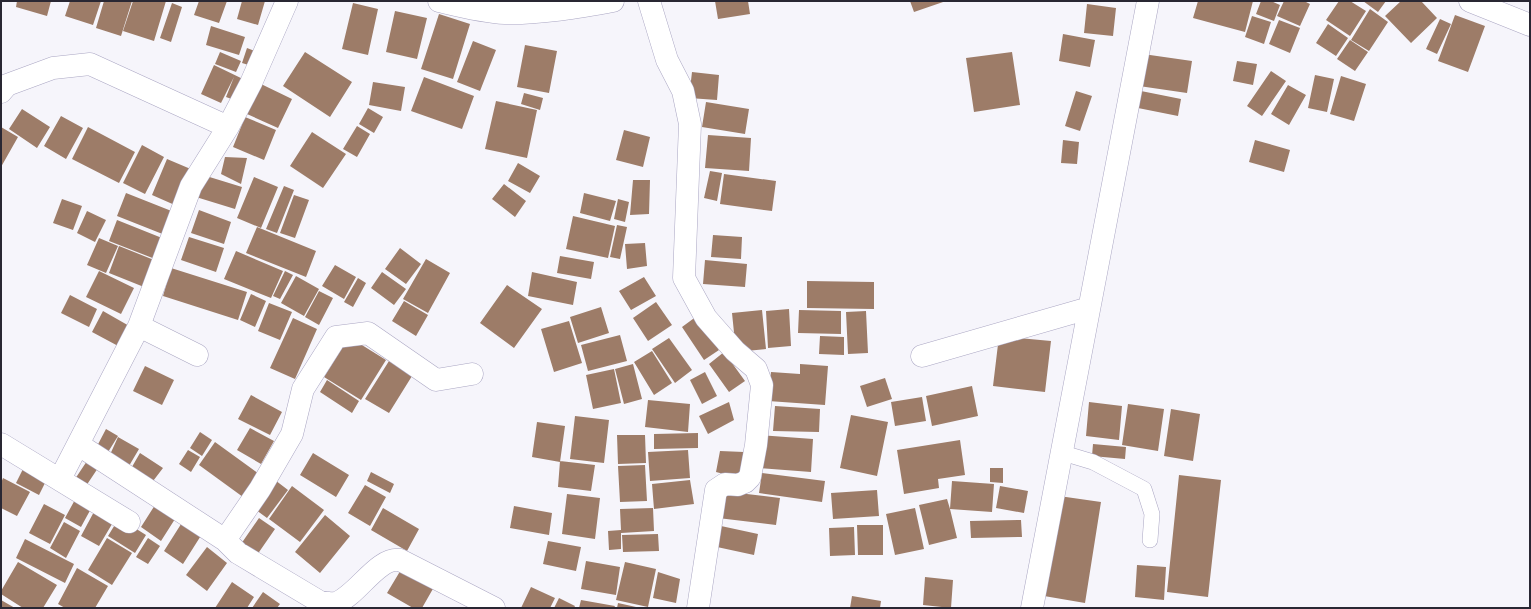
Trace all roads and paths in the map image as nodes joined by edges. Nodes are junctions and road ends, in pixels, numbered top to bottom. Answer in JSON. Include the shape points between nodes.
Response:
{"nodes":[{"id":1,"x":287,"y":1,"type":"edge"},
{"id":2,"x":438,"y":1,"type":"edge"},
{"id":3,"x":613,"y":1,"type":"edge"},
{"id":4,"x":649,"y":1,"type":"edge"},
{"id":5,"x":1148,"y":1,"type":"edge"},
{"id":6,"x":1470,"y":1,"type":"edge"},
{"id":7,"x":1530,"y":25,"type":"edge"},
{"id":8,"x":1,"y":92,"type":"edge"},
{"id":9,"x":228,"y":127,"type":"junction"},
{"id":10,"x":1089,"y":308,"type":"junction"},
{"id":11,"x":139,"y":326,"type":"junction"},
{"id":12,"x":197,"y":355,"type":"dead end"},
{"id":13,"x":922,"y":356,"type":"dead end"},
{"id":14,"x":472,"y":374,"type":"dead end"},
{"id":15,"x":1,"y":444,"type":"edge"},
{"id":16,"x":79,"y":445,"type":"junction"},
{"id":17,"x":1063,"y":453,"type":"junction"},
{"id":18,"x":60,"y":480,"type":"junction"},
{"id":19,"x":129,"y":522,"type":"dead end"},
{"id":20,"x":225,"y":540,"type":"junction"},
{"id":21,"x":1150,"y":540,"type":"dead end"},
{"id":22,"x":494,"y":608,"type":"edge"},
{"id":23,"x":698,"y":608,"type":"edge"},
{"id":24,"x":1032,"y":608,"type":"edge"}],
"edges":[{"from":1,"to":9,"type":"street","via":[[251,83]]},
{"from":2,"to":3,"type":"street","via":[[505,13],[569,8]]},
{"from":4,"to":23,"type":"street","via":[[667,60],[683,91],[690,124],[684,278],[706,318],[756,370],[762,385],[750,477],[738,485],[725,484],[716,490]]},
{"from":5,"to":10,"type":"street"},
{"from":6,"to":7,"type":"street"},
{"from":8,"to":9,"type":"street","via":[[7,85],[53,68],[90,64]]},
{"from":9,"to":11,"type":"street","via":[[191,186]]},
{"from":10,"to":13,"type":"street"},
{"from":10,"to":17,"type":"street"},
{"from":11,"to":12,"type":"street"},
{"from":11,"to":16,"type":"street"},
{"from":14,"to":20,"type":"street","via":[[436,380],[368,333],[336,337],[303,389],[292,434],[260,489]]},
{"from":15,"to":18,"type":"street"},
{"from":16,"to":18,"type":"street"},
{"from":16,"to":20,"type":"street"},
{"from":17,"to":21,"type":"lane","via":[[1093,462],[1144,489],[1152,514]]},
{"from":17,"to":24,"type":"street","via":[[1051,501]]},
{"from":18,"to":19,"type":"street"},
{"from":20,"to":22,"type":"street","via":[[238,553],[320,602],[334,603],[348,596],[392,559],[400,560]]}]}
